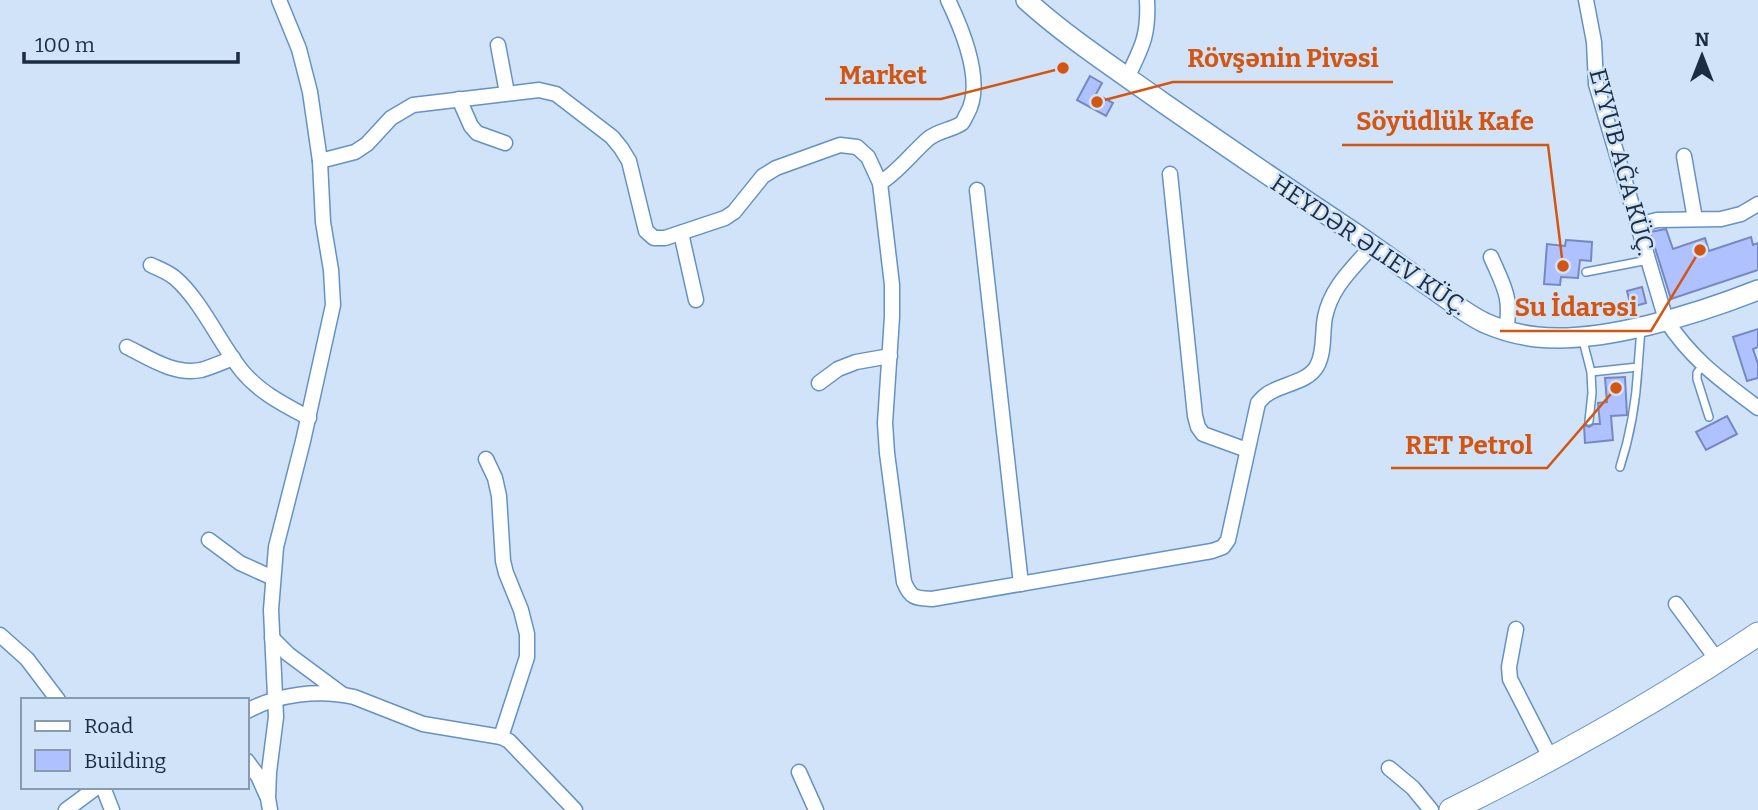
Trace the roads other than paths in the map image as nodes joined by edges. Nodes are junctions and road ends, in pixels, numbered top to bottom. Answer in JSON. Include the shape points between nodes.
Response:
{"nodes":[{"id":1,"x":279,"y":0,"type":"edge"},
{"id":2,"x":948,"y":0,"type":"edge"},
{"id":3,"x":1026,"y":0,"type":"edge"},
{"id":4,"x":1147,"y":0,"type":"edge"},
{"id":5,"x":1586,"y":0,"type":"edge"},
{"id":6,"x":498,"y":45,"type":"dead end"},
{"id":7,"x":1128,"y":78,"type":"junction"},
{"id":8,"x":507,"y":93,"type":"junction"},
{"id":9,"x":459,"y":99,"type":"junction"},
{"id":10,"x":505,"y":143,"type":"dead end"},
{"id":11,"x":1684,"y":156,"type":"dead end"},
{"id":12,"x":320,"y":161,"type":"junction"},
{"id":13,"x":1170,"y":174,"type":"dead end"},
{"id":14,"x":880,"y":183,"type":"junction"},
{"id":15,"x":977,"y":190,"type":"dead end"},
{"id":16,"x":1758,"y":204,"type":"edge"},
{"id":17,"x":1695,"y":219,"type":"junction"},
{"id":18,"x":1638,"y":225,"type":"junction"},
{"id":19,"x":681,"y":233,"type":"junction"},
{"id":20,"x":1372,"y":246,"type":"junction"},
{"id":21,"x":1491,"y":257,"type":"dead end"},
{"id":22,"x":1648,"y":260,"type":"junction"},
{"id":23,"x":151,"y":265,"type":"dead end"},
{"id":24,"x":1586,"y":272,"type":"dead end"},
{"id":25,"x":1758,"y":290,"type":"edge"},
{"id":26,"x":696,"y":300,"type":"dead end"},
{"id":27,"x":1666,"y":320,"type":"junction"},
{"id":28,"x":1641,"y":326,"type":"junction"},
{"id":29,"x":1506,"y":331,"type":"junction"},
{"id":30,"x":1582,"y":336,"type":"junction"},
{"id":31,"x":127,"y":347,"type":"dead end"},
{"id":32,"x":890,"y":356,"type":"junction"},
{"id":33,"x":233,"y":358,"type":"junction"},
{"id":34,"x":1703,"y":365,"type":"junction"},
{"id":35,"x":1638,"y":367,"type":"junction"},
{"id":36,"x":1591,"y":372,"type":"junction"},
{"id":37,"x":819,"y":383,"type":"dead end"},
{"id":38,"x":1758,"y":408,"type":"edge"},
{"id":39,"x":1710,"y":416,"type":"dead end"},
{"id":40,"x":309,"y":418,"type":"junction"},
{"id":41,"x":1589,"y":421,"type":"dead end"},
{"id":42,"x":1247,"y":450,"type":"junction"},
{"id":43,"x":486,"y":459,"type":"dead end"},
{"id":44,"x":1620,"y":467,"type":"dead end"},
{"id":45,"x":209,"y":540,"type":"dead end"},
{"id":46,"x":273,"y":578,"type":"junction"},
{"id":47,"x":1021,"y":584,"type":"junction"},
{"id":48,"x":1676,"y":604,"type":"dead end"},
{"id":49,"x":1516,"y":629,"type":"dead end"},
{"id":50,"x":1758,"y":634,"type":"edge"},
{"id":51,"x":0,"y":635,"type":"edge"},
{"id":52,"x":272,"y":638,"type":"junction"},
{"id":53,"x":1718,"y":661,"type":"junction"},
{"id":54,"x":342,"y":694,"type":"junction"},
{"id":55,"x":56,"y":698,"type":"edge"},
{"id":56,"x":275,"y":698,"type":"junction"},
{"id":57,"x":248,"y":710,"type":"edge"},
{"id":58,"x":500,"y":737,"type":"junction"},
{"id":59,"x":1551,"y":759,"type":"junction"},
{"id":60,"x":248,"y":762,"type":"edge"},
{"id":61,"x":1388,"y":768,"type":"dead end"},
{"id":62,"x":799,"y":772,"type":"dead end"},
{"id":63,"x":94,"y":789,"type":"edge"},
{"id":64,"x":104,"y":789,"type":"edge"},
{"id":65,"x":269,"y":804,"type":"edge"},
{"id":66,"x":1475,"y":805,"type":"edge"},
{"id":67,"x":66,"y":810,"type":"edge"},
{"id":68,"x":112,"y":810,"type":"edge"},
{"id":69,"x":575,"y":810,"type":"edge"},
{"id":70,"x":816,"y":810,"type":"edge"},
{"id":71,"x":1431,"y":810,"type":"edge"},
{"id":72,"x":1451,"y":810,"type":"edge"}],
"edges":[{"from":1,"to":12,"type":"street","via":[[302,60]]},
{"from":2,"to":14,"type":"street","via":[[972,68],[971,107],[961,124],[930,137]]},
{"from":3,"to":7,"type":"main road","name":"HEYDƏR ƏLIEV KÜÇ."},
{"from":4,"to":7,"type":"street","via":[[1145,39]]},
{"from":5,"to":18,"type":"street","name":"EYYUB AĞA KÜÇ.","via":[[1596,84]]},
{"from":6,"to":8,"type":"street"},
{"from":7,"to":20,"type":"main road","name":"HEYDƏR ƏLIEV KÜÇ."},
{"from":8,"to":9,"type":"street"},
{"from":8,"to":19,"type":"street","via":[[539,90],[555,94],[612,137],[628,161],[646,231],[665,238]]},
{"from":9,"to":10,"type":"street","via":[[477,133]]},
{"from":9,"to":12,"type":"street","via":[[412,105],[355,152]]},
{"from":11,"to":17,"type":"street"},
{"from":12,"to":40,"type":"street","via":[[333,305]]},
{"from":13,"to":42,"type":"street","via":[[1198,427],[1203,434]]},
{"from":14,"to":19,"type":"street","via":[[868,157],[857,147],[840,145],[776,168],[763,176],[734,212]]},
{"from":14,"to":32,"type":"street","via":[[891,285]]},
{"from":15,"to":47,"type":"street"},
{"from":16,"to":17,"type":"street","via":[[1721,219]]},
{"from":17,"to":18,"type":"street"},
{"from":18,"to":22,"type":"street","name":"EYYUB AĞA KÜÇ."},
{"from":19,"to":26,"type":"street"},
{"from":20,"to":29,"type":"main road","name":"HEYDƏR ƏLIEV KÜÇ.","via":[[1464,310]]},
{"from":20,"to":42,"type":"street","via":[[1330,299],[1316,368],[1266,394],[1258,403]]},
{"from":21,"to":29,"type":"street","via":[[1508,300]]},
{"from":22,"to":24,"type":"lane"},
{"from":22,"to":27,"type":"street","name":"EYYUB AĞA KÜÇ."},
{"from":23,"to":33,"type":"street","via":[[174,276]]},
{"from":25,"to":27,"type":"main road","name":"HEYDƏR ƏLIEV KÜÇ."},
{"from":27,"to":28,"type":"main road","name":"HEYDƏR ƏLIEV KÜÇ."},
{"from":27,"to":34,"type":"street","name":"EYYUB AĞA KÜÇ."},
{"from":28,"to":30,"type":"main road","name":"HEYDƏR ƏLIEV KÜÇ."},
{"from":28,"to":35,"type":"lane"},
{"from":29,"to":30,"type":"main road","name":"HEYDƏR ƏLIEV KÜÇ.","via":[[1538,337]]},
{"from":30,"to":36,"type":"lane"},
{"from":31,"to":33,"type":"street","via":[[187,372]]},
{"from":32,"to":37,"type":"street","via":[[856,362]]},
{"from":32,"to":47,"type":"street","via":[[887,453],[908,591],[915,598],[932,599]]},
{"from":33,"to":40,"type":"street","via":[[257,387]]},
{"from":34,"to":38,"type":"street","name":"EYYUB AĞA KÜÇ."},
{"from":34,"to":39,"type":"lane","via":[[1697,379]]},
{"from":35,"to":36,"type":"lane"},
{"from":35,"to":44,"type":"lane","via":[[1631,432]]},
{"from":36,"to":41,"type":"lane"},
{"from":40,"to":46,"type":"street","via":[[276,547]]},
{"from":42,"to":47,"type":"street","via":[[1223,547]]},
{"from":43,"to":58,"type":"street","via":[[499,496],[503,561],[527,634],[527,657]]},
{"from":45,"to":46,"type":"street","via":[[240,563]]},
{"from":46,"to":52,"type":"street"},
{"from":48,"to":53,"type":"street"},
{"from":49,"to":59,"type":"street","via":[[1510,679]]},
{"from":50,"to":53,"type":"main road"},
{"from":51,"to":55,"type":"street","via":[[27,659]]},
{"from":52,"to":54,"type":"street"},
{"from":52,"to":56,"type":"street"},
{"from":53,"to":59,"type":"main road"},
{"from":54,"to":56,"type":"street"},
{"from":54,"to":58,"type":"street","via":[[423,724]]},
{"from":56,"to":57,"type":"street"},
{"from":56,"to":65,"type":"street"},
{"from":58,"to":69,"type":"street"},
{"from":59,"to":66,"type":"main road"},
{"from":60,"to":65,"type":"street"},
{"from":61,"to":71,"type":"street"},
{"from":62,"to":70,"type":"street"},
{"from":63,"to":67,"type":"street"},
{"from":64,"to":68,"type":"street"},
{"from":66,"to":72,"type":"main road"}]}
